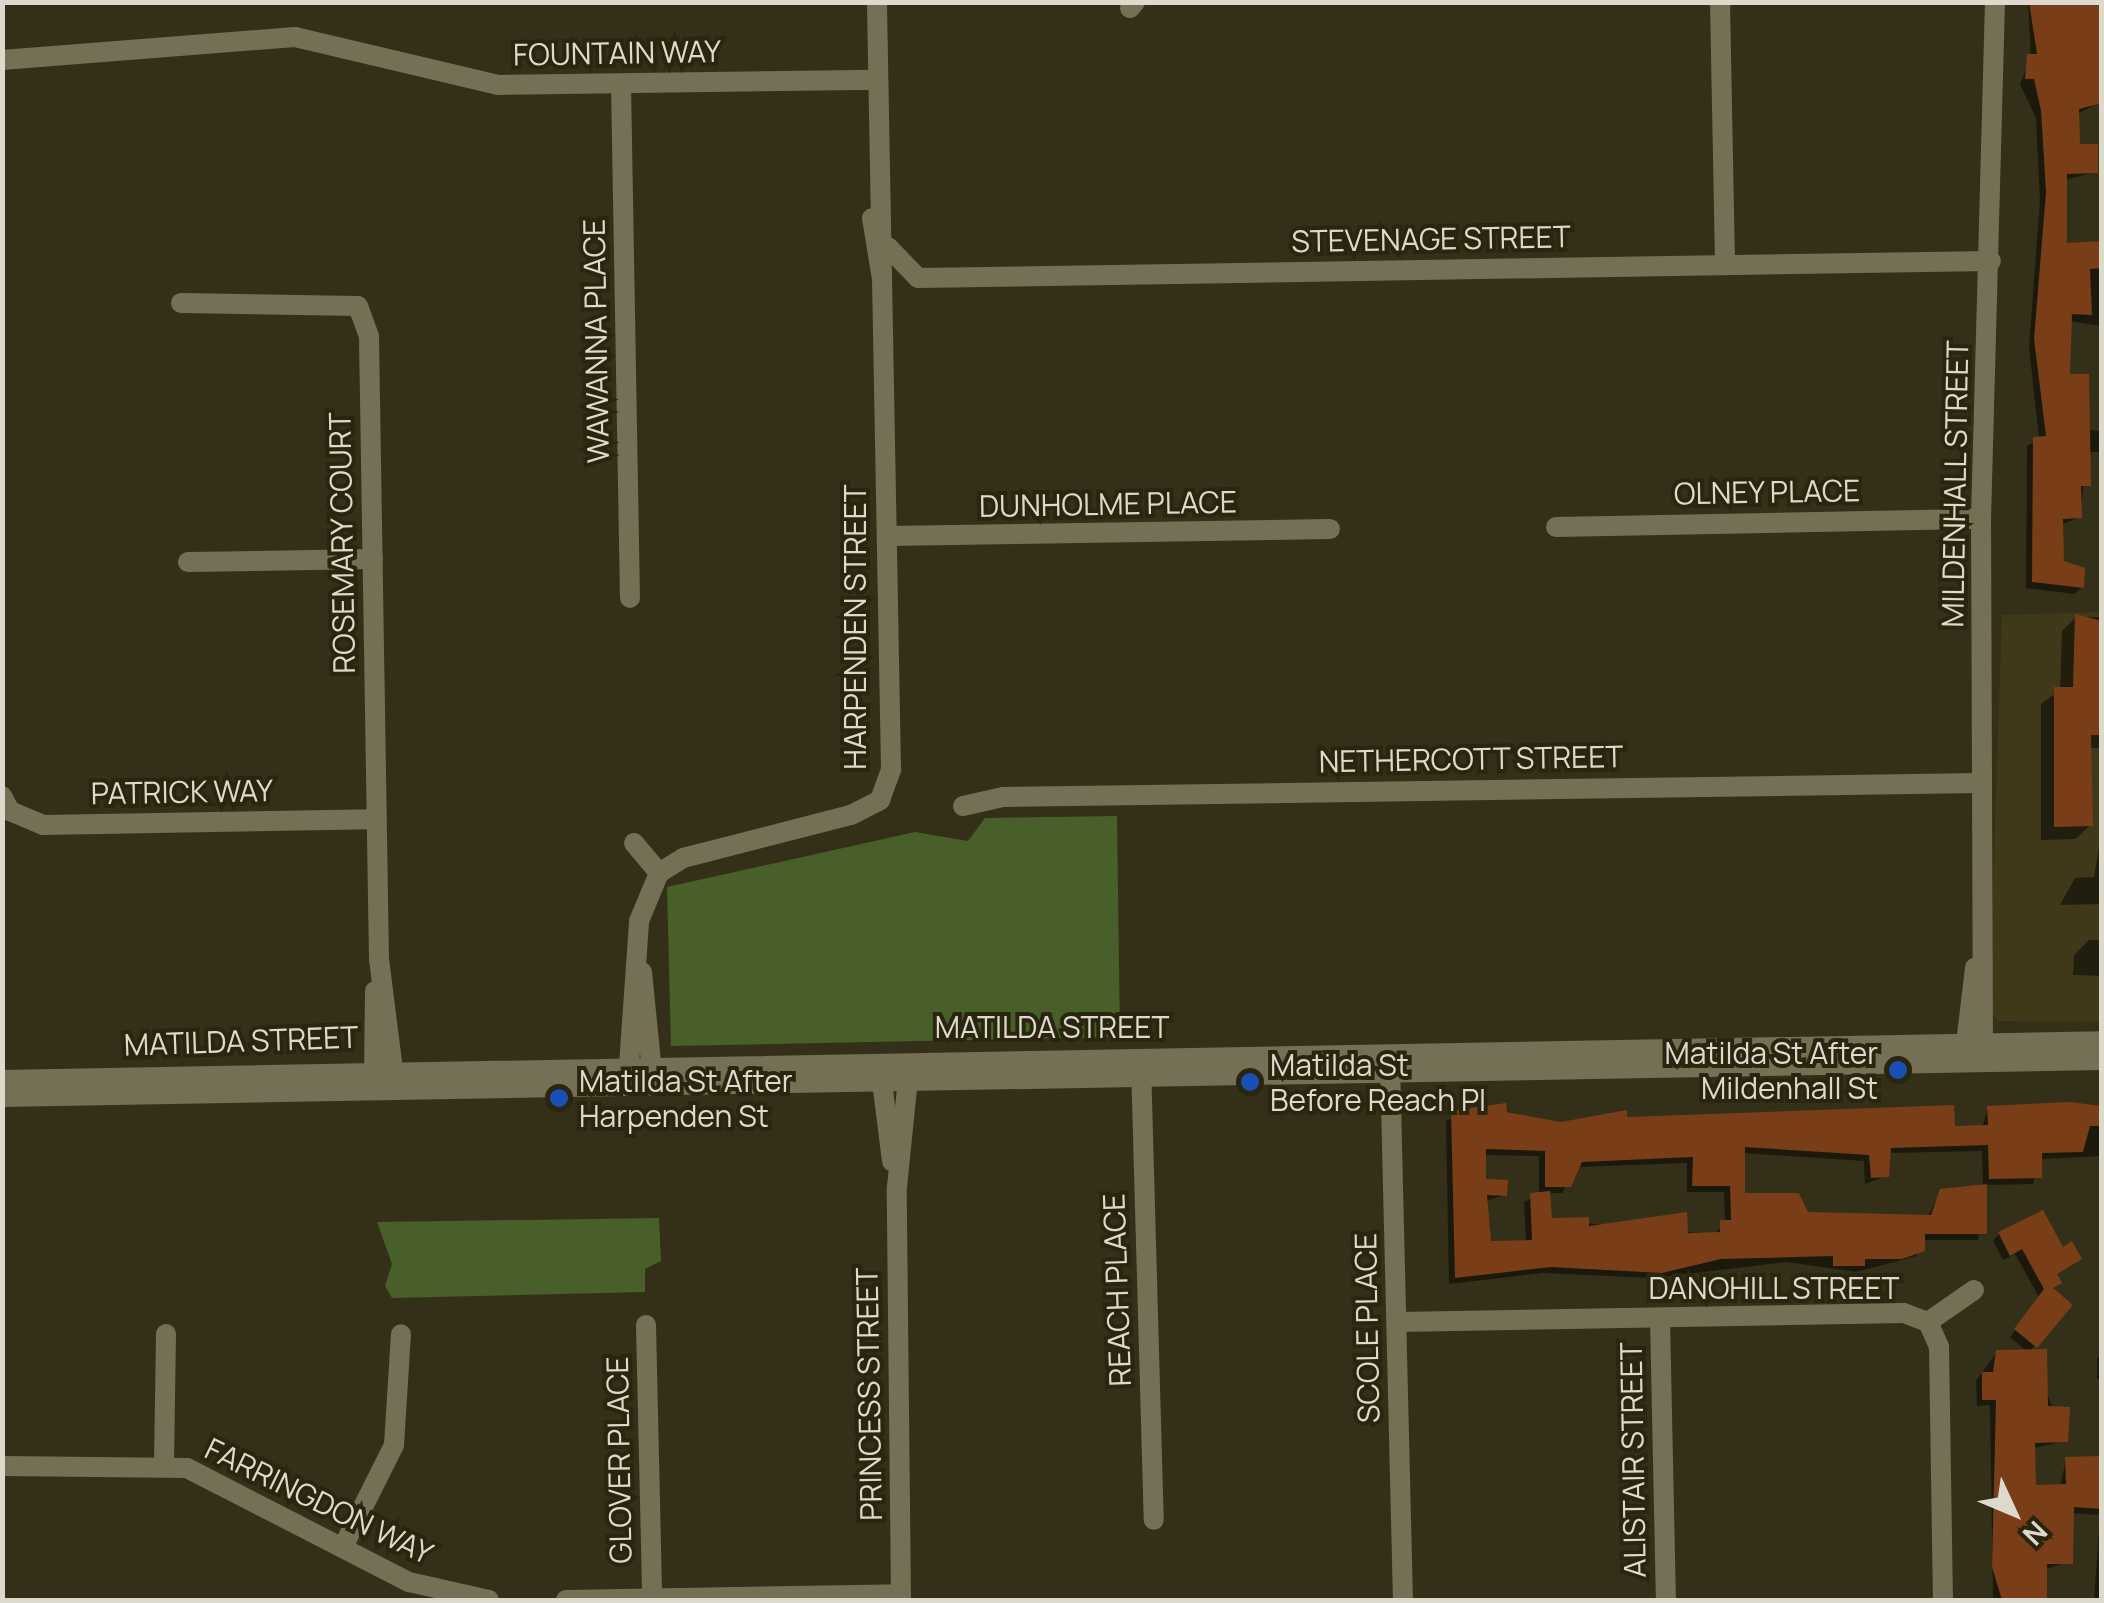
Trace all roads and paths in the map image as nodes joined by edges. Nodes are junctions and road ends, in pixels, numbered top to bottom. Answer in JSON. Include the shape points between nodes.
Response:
{"nodes":[{"id":1,"x":877,"y":2,"type":"edge"},
{"id":2,"x":1720,"y":2,"type":"edge"},
{"id":3,"x":1996,"y":2,"type":"edge"},
{"id":4,"x":2,"y":60,"type":"edge"},
{"id":5,"x":878,"y":80,"type":"junction"},
{"id":6,"x":621,"y":84,"type":"junction"},
{"id":7,"x":879,"y":194,"type":"junction"},
{"id":8,"x":887,"y":245,"type":"junction"},
{"id":9,"x":1990,"y":261,"type":"junction"},
{"id":10,"x":1725,"y":265,"type":"junction"},
{"id":11,"x":882,"y":279,"type":"junction"},
{"id":12,"x":181,"y":303,"type":"dead end"},
{"id":13,"x":1980,"y":519,"type":"junction"},
{"id":14,"x":1556,"y":527,"type":"dead end"},
{"id":15,"x":1330,"y":529,"type":"dead end"},
{"id":16,"x":887,"y":536,"type":"junction"},
{"id":17,"x":373,"y":559,"type":"junction"},
{"id":18,"x":188,"y":562,"type":"dead end"},
{"id":19,"x":630,"y":598,"type":"dead end"},
{"id":20,"x":1980,"y":783,"type":"junction"},
{"id":21,"x":2,"y":796,"type":"edge"},
{"id":22,"x":963,"y":806,"type":"dead end"},
{"id":23,"x":374,"y":818,"type":"junction"},
{"id":24,"x":634,"y":843,"type":"dead end"},
{"id":25,"x":659,"y":874,"type":"junction"},
{"id":26,"x":639,"y":966,"type":"junction"},
{"id":27,"x":2102,"y":1041,"type":"edge"},
{"id":28,"x":1974,"y":1051,"type":"junction"},
{"id":29,"x":2102,"y":1060,"type":"edge"},
{"id":30,"x":1390,"y":1063,"type":"junction"},
{"id":31,"x":1141,"y":1067,"type":"junction"},
{"id":32,"x":880,"y":1068,"type":"junction"},
{"id":33,"x":909,"y":1068,"type":"junction"},
{"id":34,"x":383,"y":1076,"type":"junction"},
{"id":35,"x":628,"y":1078,"type":"junction"},
{"id":36,"x":653,"y":1078,"type":"junction"},
{"id":37,"x":2,"y":1080,"type":"edge"},
{"id":38,"x":2,"y":1097,"type":"edge"},
{"id":39,"x":897,"y":1188,"type":"junction"},
{"id":40,"x":1974,"y":1290,"type":"dead end"},
{"id":41,"x":1660,"y":1318,"type":"junction"},
{"id":42,"x":1398,"y":1322,"type":"junction"},
{"id":43,"x":1928,"y":1322,"type":"junction"},
{"id":44,"x":646,"y":1326,"type":"dead end"},
{"id":45,"x":166,"y":1334,"type":"dead end"},
{"id":46,"x":401,"y":1334,"type":"dead end"},
{"id":47,"x":164,"y":1463,"type":"junction"},
{"id":48,"x":2,"y":1466,"type":"edge"},
{"id":49,"x":1154,"y":1520,"type":"dead end"},
{"id":50,"x":343,"y":1547,"type":"junction"},
{"id":51,"x":652,"y":1594,"type":"junction"},
{"id":52,"x":901,"y":1597,"type":"edge"},
{"id":53,"x":489,"y":1600,"type":"edge"},
{"id":54,"x":566,"y":1600,"type":"edge"},
{"id":55,"x":1403,"y":1600,"type":"edge"},
{"id":56,"x":1666,"y":1600,"type":"edge"},
{"id":57,"x":1943,"y":1600,"type":"edge"}],
"edges":[{"from":1,"to":5,"type":"street","name":"HARPENDEN STREET"},
{"from":2,"to":10,"type":"street"},
{"from":3,"to":9,"type":"street","name":"MILDENHALL STREET"},
{"from":4,"to":6,"type":"street","name":"FOUNTAIN WAY","via":[[295,37],[498,85]]},
{"from":5,"to":6,"type":"street","name":"FOUNTAIN WAY"},
{"from":5,"to":7,"type":"street","name":"HARPENDEN STREET"},
{"from":6,"to":19,"type":"street","name":"WAWANNA PLACE"},
{"from":7,"to":8,"type":"street","name":"HARPENDEN STREET"},
{"from":7,"to":11,"type":"street","name":"HARPENDEN STREET","via":[[874,265]]},
{"from":8,"to":10,"type":"street","name":"STEVENAGE STREET","via":[[918,278]]},
{"from":8,"to":11,"type":"street","name":"HARPENDEN STREET"},
{"from":9,"to":10,"type":"street","name":"STEVENAGE STREET"},
{"from":9,"to":13,"type":"street","name":"MILDENHALL STREET"},
{"from":11,"to":16,"type":"street","name":"HARPENDEN STREET"},
{"from":12,"to":17,"type":"street","name":"ROSEMARY COURT","via":[[358,306],[368,337]]},
{"from":13,"to":14,"type":"street","name":"OLNEY PLACE"},
{"from":13,"to":20,"type":"street","name":"MILDENHALL STREET"},
{"from":15,"to":16,"type":"street","name":"DUNHOLME PLACE"},
{"from":16,"to":25,"type":"street","name":"HARPENDEN STREET","via":[[891,769],[880,800],[683,858]]},
{"from":17,"to":18,"type":"street"},
{"from":17,"to":23,"type":"street","name":"ROSEMARY COURT"},
{"from":20,"to":22,"type":"street","name":"NETHERCOTT STREET","via":[[1003,797]]},
{"from":20,"to":28,"type":"street","name":"MILDENHALL STREET"},
{"from":21,"to":23,"type":"street","name":"PATRICK WAY","via":[[10,811],[42,825]]},
{"from":23,"to":34,"type":"street","name":"ROSEMARY COURT"},
{"from":24,"to":25,"type":"street"},
{"from":25,"to":26,"type":"street","via":[[639,921]]},
{"from":26,"to":35,"type":"street"},
{"from":26,"to":36,"type":"street"},
{"from":27,"to":28,"type":"street","name":"MATILDA STREET"},
{"from":28,"to":29,"type":"street","name":"MATILDA STREET"},
{"from":28,"to":30,"type":"street","name":"MATILDA STREET"},
{"from":30,"to":31,"type":"street","name":"MATILDA STREET"},
{"from":30,"to":42,"type":"street","name":"SCOLE PLACE"},
{"from":31,"to":33,"type":"street","name":"MATILDA STREET"},
{"from":31,"to":49,"type":"street","name":"REACH PLACE"},
{"from":32,"to":33,"type":"street","name":"MATILDA STREET"},
{"from":32,"to":36,"type":"street","name":"MATILDA STREET"},
{"from":32,"to":39,"type":"street","name":"PRINCESS STREET"},
{"from":33,"to":39,"type":"street","name":"PRINCESS STREET"},
{"from":34,"to":35,"type":"street","name":"MATILDA STREET"},
{"from":34,"to":37,"type":"street","name":"MATILDA STREET"},
{"from":34,"to":38,"type":"street","name":"MATILDA STREET"},
{"from":35,"to":36,"type":"street","name":"MATILDA STREET"},
{"from":39,"to":52,"type":"street","name":"PRINCESS STREET"},
{"from":40,"to":43,"type":"street"},
{"from":41,"to":42,"type":"street","name":"DANOHILL STREET"},
{"from":41,"to":43,"type":"street","name":"DANOHILL STREET","via":[[1904,1313]]},
{"from":41,"to":56,"type":"street","name":"ALISTAIR STREET"},
{"from":42,"to":55,"type":"street","name":"SCOLE PLACE"},
{"from":43,"to":57,"type":"street","name":"DANOHILL STREET","via":[[1939,1347]]},
{"from":44,"to":51,"type":"street","name":"GLOVER PLACE"},
{"from":45,"to":47,"type":"street"},
{"from":46,"to":50,"type":"street","via":[[394,1444]]},
{"from":47,"to":48,"type":"street","name":"FARRINGDON WAY"},
{"from":47,"to":50,"type":"street","name":"FARRINGDON WAY","via":[[214,1478]]},
{"from":50,"to":53,"type":"street","name":"FARRINGDON WAY","via":[[409,1582]]},
{"from":51,"to":52,"type":"street"},
{"from":51,"to":54,"type":"street"}]}
